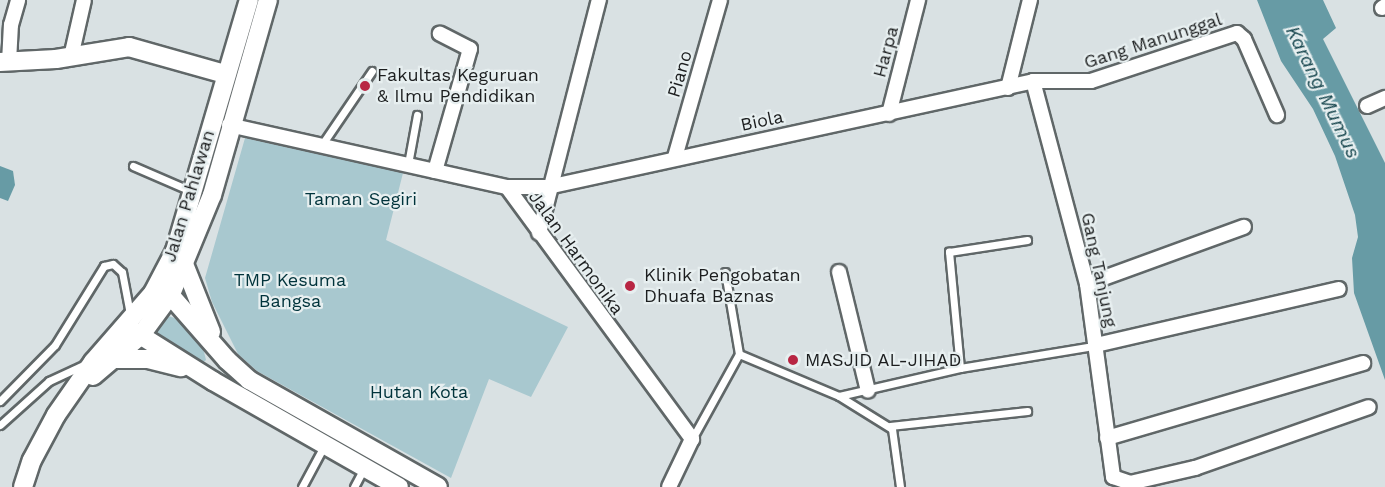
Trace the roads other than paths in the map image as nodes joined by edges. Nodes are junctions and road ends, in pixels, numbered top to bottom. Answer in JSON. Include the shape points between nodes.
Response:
{"nodes":[{"id":1,"x":18,"y":0,"type":"edge"},
{"id":2,"x":84,"y":0,"type":"edge"},
{"id":3,"x":249,"y":0,"type":"edge"},
{"id":4,"x":268,"y":0,"type":"edge"},
{"id":5,"x":599,"y":0,"type":"edge"},
{"id":6,"x":720,"y":0,"type":"edge"},
{"id":7,"x":918,"y":0,"type":"edge"},
{"id":8,"x":1030,"y":0,"type":"edge"},
{"id":9,"x":440,"y":34,"type":"dead end"},
{"id":10,"x":71,"y":57,"type":"junction"},
{"id":11,"x":5,"y":62,"type":"edge"},
{"id":12,"x":372,"y":71,"type":"dead end"},
{"id":13,"x":225,"y":74,"type":"junction"},
{"id":14,"x":1029,"y":82,"type":"junction"},
{"id":15,"x":1008,"y":88,"type":"junction"},
{"id":16,"x":1385,"y":98,"type":"edge"},
{"id":17,"x":1367,"y":106,"type":"dead end"},
{"id":18,"x":889,"y":114,"type":"junction"},
{"id":19,"x":417,"y":115,"type":"dead end"},
{"id":20,"x":1277,"y":115,"type":"dead end"},
{"id":21,"x":229,"y":125,"type":"junction"},
{"id":22,"x":323,"y":143,"type":"junction"},
{"id":23,"x":675,"y":158,"type":"junction"},
{"id":24,"x":408,"y":164,"type":"junction"},
{"id":25,"x":133,"y":166,"type":"dead end"},
{"id":26,"x":435,"y":171,"type":"junction"},
{"id":27,"x":507,"y":187,"type":"junction"},
{"id":28,"x":548,"y":187,"type":"junction"},
{"id":29,"x":194,"y":192,"type":"junction"},
{"id":30,"x":1244,"y":227,"type":"dead end"},
{"id":31,"x":539,"y":233,"type":"junction"},
{"id":32,"x":1027,"y":240,"type":"dead end"},
{"id":33,"x":184,"y":264,"type":"junction"},
{"id":34,"x":726,"y":272,"type":"dead end"},
{"id":35,"x":838,"y":272,"type":"dead end"},
{"id":36,"x":1087,"y":284,"type":"junction"},
{"id":37,"x":165,"y":289,"type":"junction"},
{"id":38,"x":1339,"y":289,"type":"dead end"},
{"id":39,"x":133,"y":328,"type":"junction"},
{"id":40,"x":1091,"y":346,"type":"junction"},
{"id":41,"x":222,"y":353,"type":"junction"},
{"id":42,"x":739,"y":354,"type":"junction"},
{"id":43,"x":114,"y":359,"type":"junction"},
{"id":44,"x":93,"y":362,"type":"junction"},
{"id":45,"x":1363,"y":363,"type":"dead end"},
{"id":46,"x":960,"y":368,"type":"junction"},
{"id":47,"x":197,"y":371,"type":"junction"},
{"id":48,"x":76,"y":390,"type":"junction"},
{"id":49,"x":868,"y":391,"type":"junction"},
{"id":50,"x":839,"y":396,"type":"junction"},
{"id":51,"x":0,"y":401,"type":"edge"},
{"id":52,"x":1369,"y":407,"type":"dead end"},
{"id":53,"x":1027,"y":411,"type":"dead end"},
{"id":54,"x":0,"y":425,"type":"edge"},
{"id":55,"x":890,"y":426,"type":"junction"},
{"id":56,"x":1107,"y":438,"type":"junction"},
{"id":57,"x":692,"y":439,"type":"junction"},
{"id":58,"x":324,"y":446,"type":"junction"},
{"id":59,"x":364,"y":468,"type":"junction"},
{"id":60,"x":1111,"y":478,"type":"edge"},
{"id":61,"x":427,"y":484,"type":"edge"},
{"id":62,"x":22,"y":487,"type":"edge"},
{"id":63,"x":303,"y":487,"type":"edge"},
{"id":64,"x":354,"y":487,"type":"edge"},
{"id":65,"x":399,"y":487,"type":"edge"},
{"id":66,"x":669,"y":487,"type":"edge"},
{"id":67,"x":900,"y":487,"type":"edge"}],
"edges":[{"from":1,"to":11,"type":"street"},
{"from":2,"to":10,"type":"street"},
{"from":3,"to":13,"type":"street","name":"Jalan Pahlawan"},
{"from":4,"to":21,"type":"street","name":"Jalan Pahlawan"},
{"from":5,"to":28,"type":"street"},
{"from":6,"to":23,"type":"street","name":"Piano"},
{"from":7,"to":18,"type":"street","name":"Harpa"},
{"from":8,"to":15,"type":"street"},
{"from":9,"to":26,"type":"street","via":[[471,49]]},
{"from":10,"to":11,"type":"street"},
{"from":10,"to":13,"type":"street","via":[[129,47]]},
{"from":12,"to":22,"type":"lane"},
{"from":13,"to":29,"type":"street","name":"Jalan Pahlawan"},
{"from":14,"to":15,"type":"street","name":"Biola"},
{"from":14,"to":20,"type":"street","name":"Gang Manunggal","via":[[1091,81],[1237,33],[1244,39]]},
{"from":14,"to":36,"type":"street","name":"Gang Tanjung"},
{"from":15,"to":18,"type":"street","name":"Biola"},
{"from":16,"to":17,"type":"street"},
{"from":18,"to":23,"type":"street","name":"Biola"},
{"from":19,"to":24,"type":"lane"},
{"from":21,"to":22,"type":"street","name":"Jalan Harmonika"},
{"from":21,"to":33,"type":"street","name":"Jalan Pahlawan","via":[[212,195]]},
{"from":22,"to":24,"type":"street","name":"Jalan Harmonika"},
{"from":23,"to":28,"type":"street","name":"Biola"},
{"from":24,"to":26,"type":"street","name":"Jalan Harmonika"},
{"from":25,"to":29,"type":"lane"},
{"from":26,"to":27,"type":"street","name":"Jalan Harmonika"},
{"from":27,"to":28,"type":"street","name":"Biola"},
{"from":27,"to":31,"type":"street","name":"Jalan Harmonika"},
{"from":28,"to":31,"type":"street"},
{"from":29,"to":37,"type":"street","name":"Jalan Pahlawan"},
{"from":30,"to":36,"type":"street"},
{"from":31,"to":57,"type":"street","name":"Jalan Harmonika"},
{"from":32,"to":46,"type":"lane","via":[[949,252]]},
{"from":33,"to":37,"type":"street","name":"Jalan Pahlawan"},
{"from":33,"to":41,"type":"street"},
{"from":34,"to":42,"type":"lane"},
{"from":35,"to":49,"type":"street"},
{"from":36,"to":40,"type":"street","name":"Gang Tanjung"},
{"from":37,"to":39,"type":"street","name":"Jalan Pahlawan"},
{"from":37,"to":41,"type":"street"},
{"from":38,"to":40,"type":"street"},
{"from":39,"to":43,"type":"street","name":"Jalan Pahlawan"},
{"from":39,"to":44,"type":"street","name":"Jalan Pahlawan"},
{"from":39,"to":47,"type":"street"},
{"from":39,"to":51,"type":"lane","via":[[122,272],[113,264],[104,266],[55,345]]},
{"from":40,"to":46,"type":"lane"},
{"from":40,"to":56,"type":"street","name":"Gang Tanjung"},
{"from":41,"to":61,"type":"street","via":[[257,384]]},
{"from":42,"to":50,"type":"lane"},
{"from":42,"to":57,"type":"lane"},
{"from":43,"to":47,"type":"street","via":[[148,359]]},
{"from":43,"to":48,"type":"street","name":"Jalan Pahlawan"},
{"from":44,"to":48,"type":"street","name":"Jalan Pahlawan"},
{"from":44,"to":54,"type":"lane","via":[[49,381]]},
{"from":45,"to":56,"type":"street"},
{"from":46,"to":49,"type":"lane"},
{"from":47,"to":58,"type":"street"},
{"from":48,"to":62,"type":"street","via":[[56,415]]},
{"from":49,"to":50,"type":"lane"},
{"from":50,"to":55,"type":"lane"},
{"from":52,"to":60,"type":"street","via":[[1195,468],[1130,483]]},
{"from":53,"to":55,"type":"lane"},
{"from":55,"to":67,"type":"lane","via":[[896,444]]},
{"from":56,"to":60,"type":"street","name":"Gang Tanjung"},
{"from":57,"to":66,"type":"street"},
{"from":58,"to":59,"type":"street"},
{"from":58,"to":63,"type":"lane"},
{"from":59,"to":64,"type":"lane"},
{"from":59,"to":65,"type":"street"}]}
